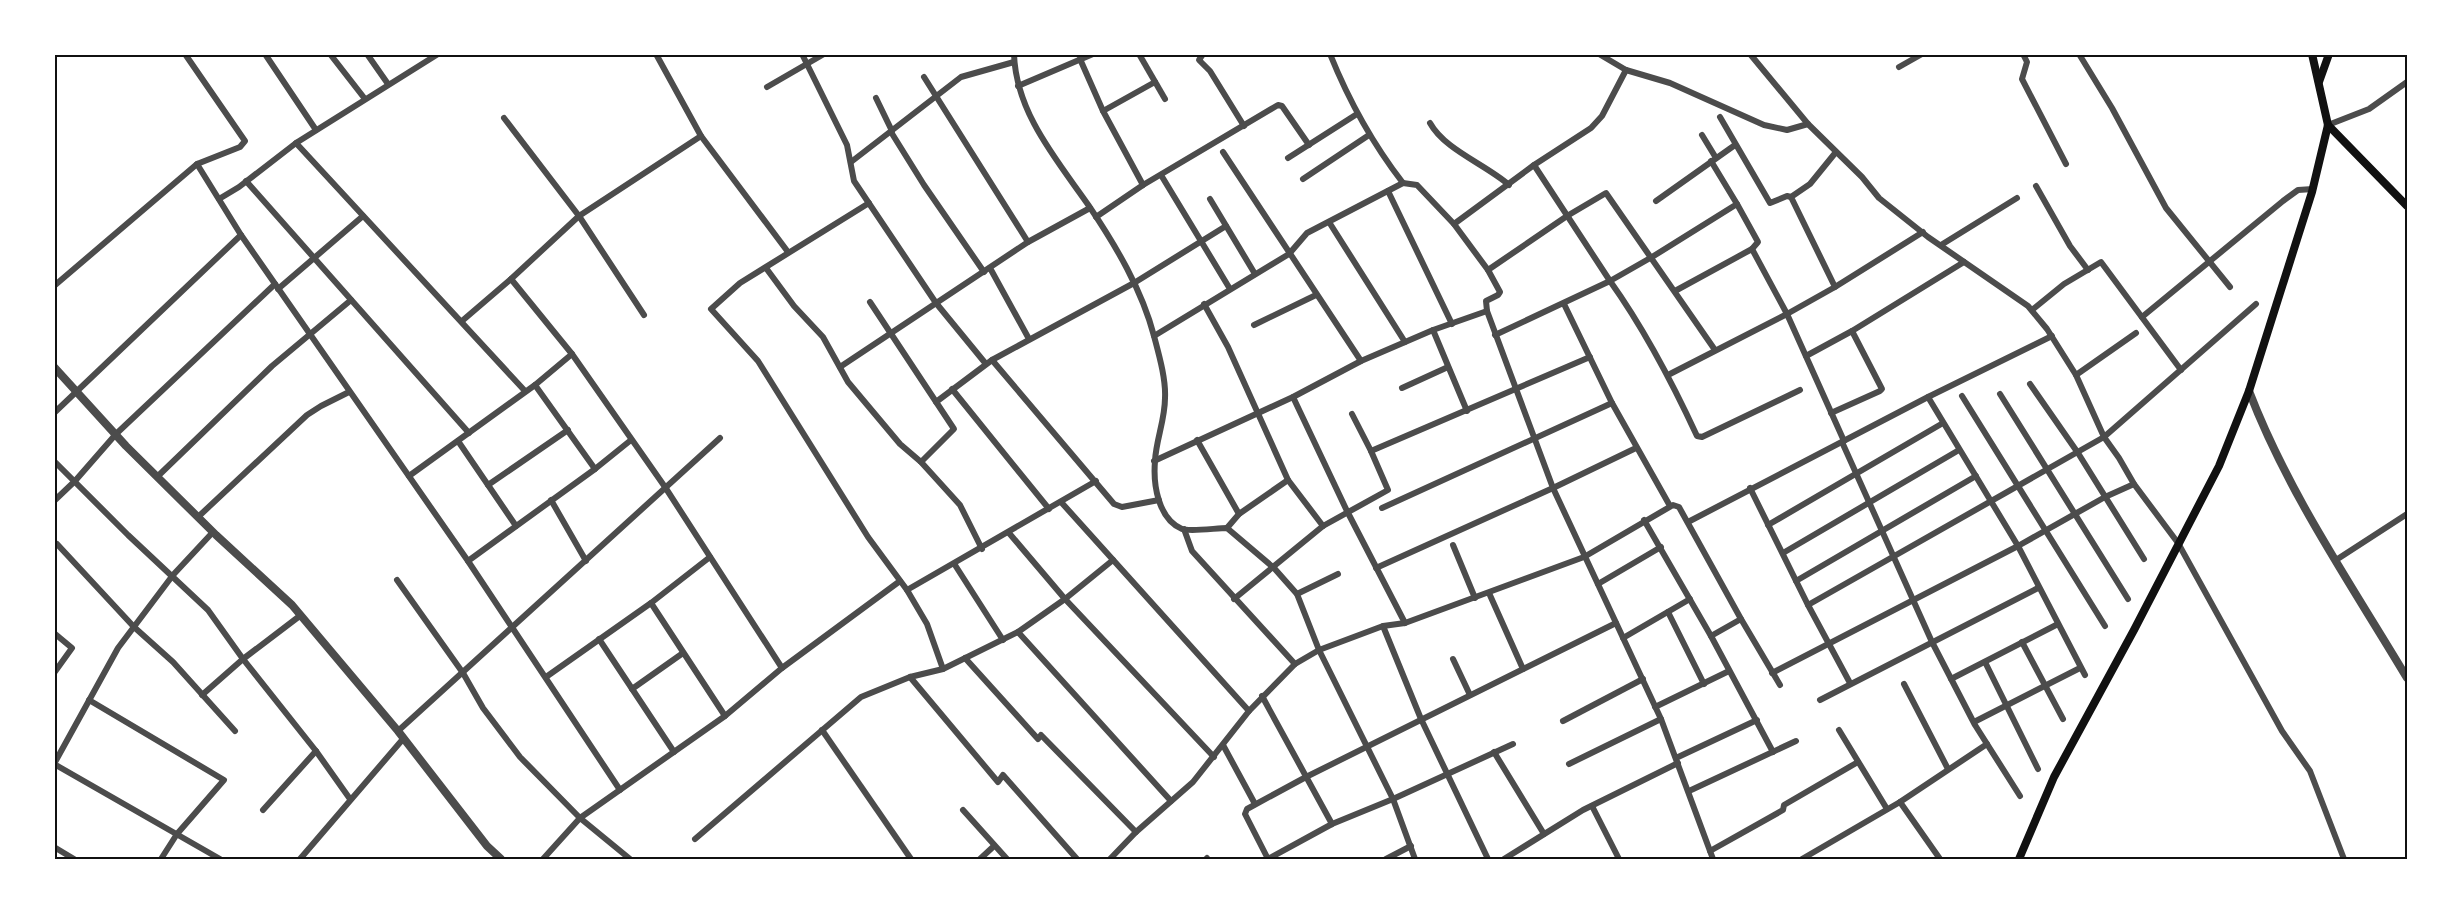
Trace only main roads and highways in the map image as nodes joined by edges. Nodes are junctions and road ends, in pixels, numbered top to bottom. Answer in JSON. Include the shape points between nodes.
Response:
{"nodes":[{"id":1,"x":2312,"y":54,"type":"edge"},
{"id":2,"x":2329,"y":54,"type":"edge"},
{"id":3,"x":2319,"y":82,"type":"junction"},
{"id":4,"x":2328,"y":125,"type":"junction"},
{"id":5,"x":2407,"y":206,"type":"edge"},
{"id":6,"x":2019,"y":859,"type":"edge"}],
"edges":[{"from":1,"to":3,"type":"main road"},
{"from":2,"to":3,"type":"main road"},
{"from":3,"to":4,"type":"main road"},
{"from":4,"to":5,"type":"main road"},
{"from":4,"to":6,"type":"main road","via":[[2313,189],[2249,391],[2219,466],[2054,777]]}]}
